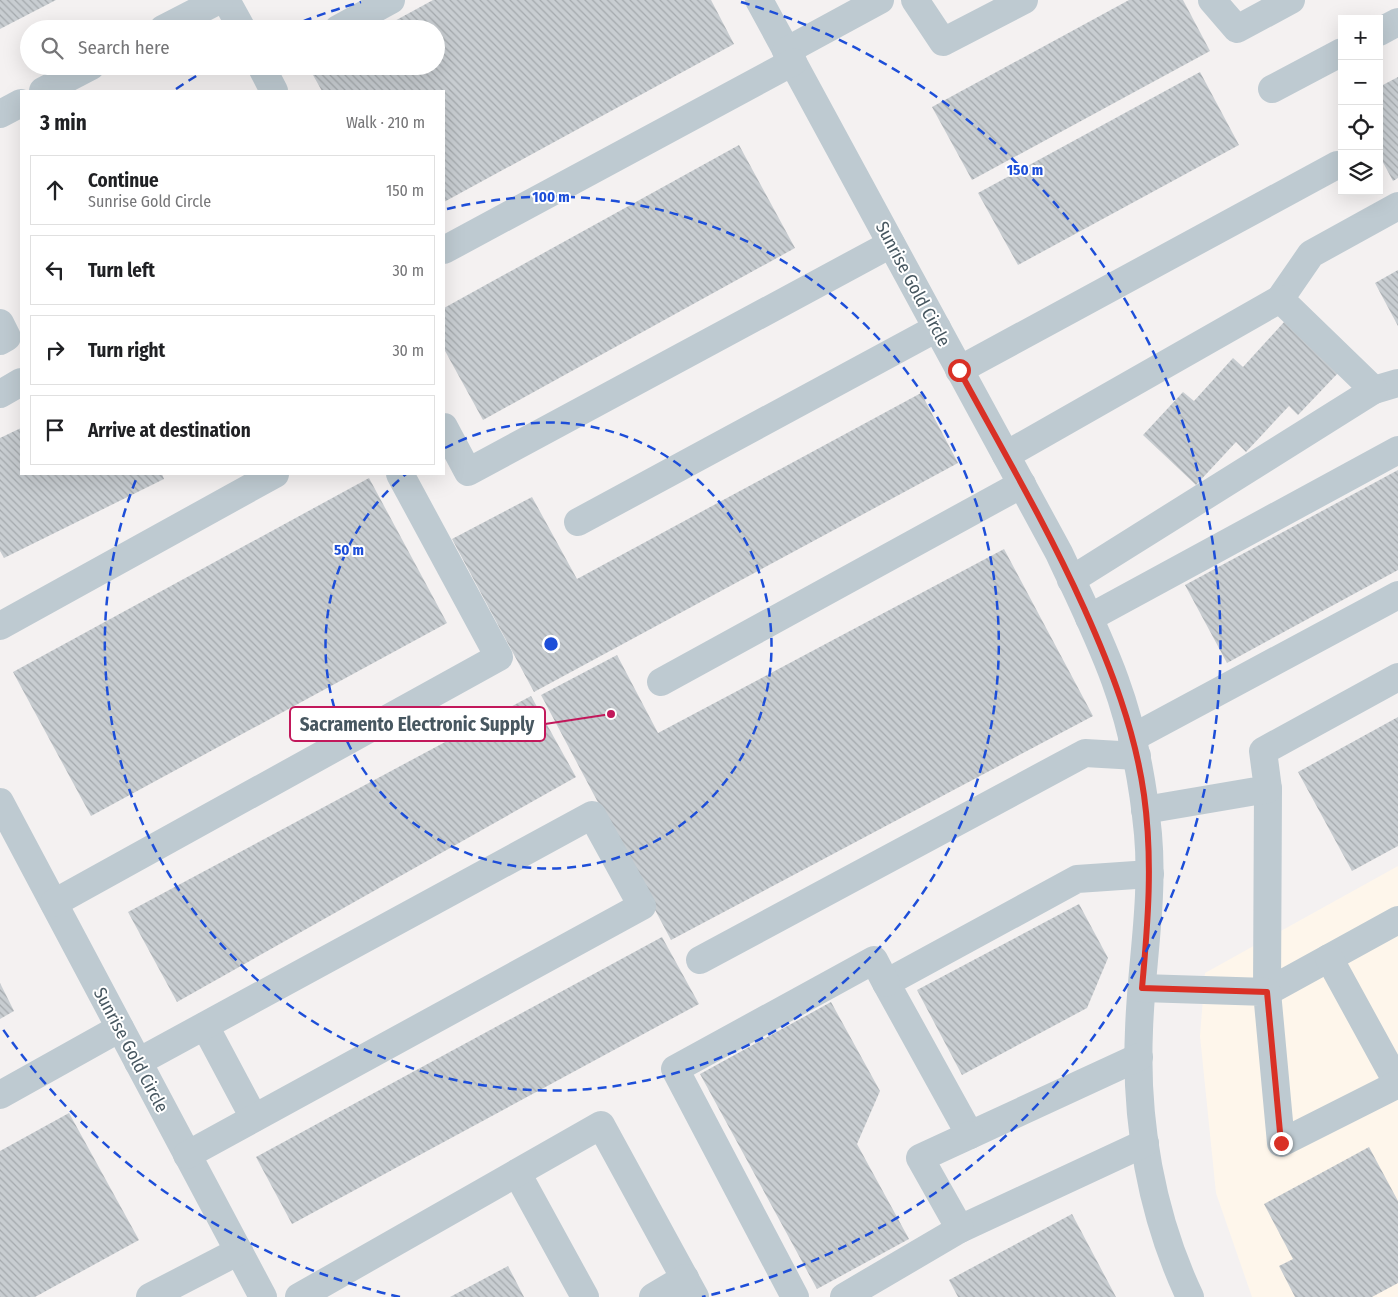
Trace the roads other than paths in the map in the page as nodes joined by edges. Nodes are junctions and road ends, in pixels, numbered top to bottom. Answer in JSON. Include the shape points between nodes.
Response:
{"nodes":[{"id":1,"x":219,"y":0,"type":"edge"},
{"id":2,"x":226,"y":0,"type":"edge"},
{"id":3,"x":391,"y":0,"type":"edge"},
{"id":4,"x":759,"y":0,"type":"edge"},
{"id":5,"x":880,"y":0,"type":"edge"},
{"id":6,"x":915,"y":0,"type":"edge"},
{"id":7,"x":1024,"y":0,"type":"edge"},
{"id":8,"x":1212,"y":0,"type":"edge"},
{"id":9,"x":1291,"y":0,"type":"edge"},
{"id":10,"x":180,"y":20,"type":"edge"},
{"id":11,"x":237,"y":20,"type":"edge"},
{"id":12,"x":354,"y":20,"type":"edge"},
{"id":13,"x":1398,"y":22,"type":"edge"},
{"id":14,"x":1383,"y":30,"type":"edge"},
{"id":15,"x":1338,"y":54,"type":"edge"},
{"id":16,"x":790,"y":57,"type":"junction"},
{"id":17,"x":74,"y":75,"type":"edge"},
{"id":18,"x":45,"y":90,"type":"edge"},
{"id":19,"x":1272,"y":90,"type":"dead end"},
{"id":20,"x":20,"y":104,"type":"edge"},
{"id":21,"x":0,"y":114,"type":"edge"},
{"id":22,"x":1337,"y":165,"type":"dead end"},
{"id":23,"x":1398,"y":206,"type":"edge"},
{"id":24,"x":891,"y":244,"type":"junction"},
{"id":25,"x":445,"y":249,"type":"edge"},
{"id":26,"x":1280,"y":299,"type":"junction"},
{"id":27,"x":0,"y":323,"type":"edge"},
{"id":28,"x":937,"y":328,"type":"junction"},
{"id":29,"x":0,"y":340,"type":"edge"},
{"id":30,"x":959,"y":370,"type":"junction"},
{"id":31,"x":20,"y":383,"type":"edge"},
{"id":32,"x":1386,"y":386,"type":"edge"},
{"id":33,"x":0,"y":394,"type":"edge"},
{"id":34,"x":445,"y":428,"type":"edge"},
{"id":35,"x":1398,"y":450,"type":"edge"},
{"id":36,"x":1006,"y":455,"type":"junction"},
{"id":37,"x":273,"y":475,"type":"edge"},
{"id":38,"x":401,"y":475,"type":"edge"},
{"id":39,"x":1022,"y":484,"type":"junction"},
{"id":40,"x":578,"y":522,"type":"dead end"},
{"id":41,"x":1071,"y":580,"type":"junction"},
{"id":42,"x":1398,"y":595,"type":"edge"},
{"id":43,"x":1089,"y":618,"type":"junction"},
{"id":44,"x":0,"y":626,"type":"edge"},
{"id":45,"x":1398,"y":677,"type":"edge"},
{"id":46,"x":661,"y":682,"type":"dead end"},
{"id":47,"x":1135,"y":747,"type":"junction"},
{"id":48,"x":1268,"y":789,"type":"junction"},
{"id":49,"x":0,"y":802,"type":"edge"},
{"id":50,"x":1146,"y":810,"type":"junction"},
{"id":51,"x":1150,"y":874,"type":"junction"},
{"id":52,"x":54,"y":903,"type":"junction"},
{"id":53,"x":1398,"y":920,"type":"edge"},
{"id":54,"x":1329,"y":958,"type":"junction"},
{"id":55,"x":700,"y":960,"type":"dead end"},
{"id":56,"x":886,"y":983,"type":"junction"},
{"id":57,"x":1142,"y":988,"type":"junction"},
{"id":58,"x":1267,"y":992,"type":"junction"},
{"id":59,"x":204,"y":1026,"type":"junction"},
{"id":60,"x":120,"y":1028,"type":"junction"},
{"id":61,"x":1139,"y":1057,"type":"junction"},
{"id":62,"x":138,"y":1062,"type":"junction"},
{"id":63,"x":1398,"y":1084,"type":"edge"},
{"id":64,"x":0,"y":1095,"type":"edge"},
{"id":65,"x":254,"y":1118,"type":"junction"},
{"id":66,"x":970,"y":1135,"type":"junction"},
{"id":67,"x":1145,"y":1143,"type":"junction"},
{"id":68,"x":187,"y":1155,"type":"junction"},
{"id":69,"x":517,"y":1173,"type":"junction"},
{"id":70,"x":960,"y":1229,"type":"junction"},
{"id":71,"x":238,"y":1251,"type":"junction"},
{"id":72,"x":690,"y":1288,"type":"edge"},
{"id":73,"x":881,"y":1288,"type":"edge"},
{"id":74,"x":150,"y":1297,"type":"edge"},
{"id":75,"x":263,"y":1297,"type":"edge"},
{"id":76,"x":299,"y":1297,"type":"edge"},
{"id":77,"x":585,"y":1297,"type":"edge"},
{"id":78,"x":653,"y":1297,"type":"edge"},
{"id":79,"x":795,"y":1297,"type":"edge"},
{"id":80,"x":844,"y":1297,"type":"edge"},
{"id":81,"x":1190,"y":1297,"type":"edge"}],
"edges":[{"from":1,"to":10,"type":"street"},
{"from":2,"to":11,"type":"street"},
{"from":3,"to":12,"type":"street"},
{"from":4,"to":16,"type":"street","name":"Sunrise Gold Circle"},
{"from":5,"to":16,"type":"street"},
{"from":6,"to":7,"type":"street","via":[[943,42]]},
{"from":8,"to":9,"type":"street","via":[[1238,29]]},
{"from":13,"to":14,"type":"street"},
{"from":15,"to":19,"type":"street"},
{"from":16,"to":24,"type":"street","name":"Sunrise Gold Circle"},
{"from":16,"to":25,"type":"street"},
{"from":17,"to":18,"type":"street"},
{"from":20,"to":21,"type":"street"},
{"from":22,"to":30,"type":"street"},
{"from":23,"to":26,"type":"street","via":[[1311,254]]},
{"from":24,"to":28,"type":"street","name":"Sunrise Gold Circle"},
{"from":24,"to":34,"type":"street","via":[[468,472]]},
{"from":26,"to":32,"type":"street"},
{"from":26,"to":36,"type":"street"},
{"from":27,"to":29,"type":"street","via":[[7,337]]},
{"from":28,"to":30,"type":"street","name":"Sunrise Gold Circle"},
{"from":28,"to":40,"type":"street"},
{"from":30,"to":36,"type":"street","name":"Sunrise Gold Circle"},
{"from":31,"to":33,"type":"street"},
{"from":32,"to":41,"type":"street"},
{"from":35,"to":43,"type":"street"},
{"from":36,"to":39,"type":"street","name":"Sunrise Gold Circle"},
{"from":37,"to":44,"type":"street"},
{"from":38,"to":52,"type":"street","via":[[499,657]]},
{"from":39,"to":41,"type":"street","name":"Sunrise Gold Circle"},
{"from":39,"to":46,"type":"street"},
{"from":41,"to":43,"type":"street","name":"Sunrise Gold Circle"},
{"from":42,"to":47,"type":"street"},
{"from":43,"to":47,"type":"street","name":"Sunrise Gold Circle","via":[[1116,681]]},
{"from":45,"to":48,"type":"street","via":[[1263,751]]},
{"from":47,"to":50,"type":"street","name":"Sunrise Gold Circle"},
{"from":47,"to":55,"type":"street","via":[[1085,753]]},
{"from":48,"to":50,"type":"street"},
{"from":48,"to":58,"type":"street"},
{"from":49,"to":52,"type":"street","name":"Sunrise Gold Circle"},
{"from":50,"to":51,"type":"street","name":"Sunrise Gold Circle"},
{"from":51,"to":56,"type":"street","via":[[1077,879]]},
{"from":51,"to":57,"type":"street","name":"Sunrise Gold Circle"},
{"from":52,"to":60,"type":"street","name":"Sunrise Gold Circle"},
{"from":53,"to":54,"type":"street"},
{"from":54,"to":58,"type":"street"},
{"from":54,"to":63,"type":"street"},
{"from":56,"to":66,"type":"street"},
{"from":56,"to":79,"type":"street","via":[[874,960],[675,1069]]},
{"from":57,"to":58,"type":"street"},
{"from":57,"to":61,"type":"street","name":"Sunrise Gold Circle"},
{"from":58,"to":63,"type":"street","via":[[1281,1143]]},
{"from":59,"to":62,"type":"street"},
{"from":59,"to":65,"type":"street"},
{"from":59,"to":65,"type":"street","via":[[592,815],[642,906]]},
{"from":60,"to":62,"type":"street","name":"Sunrise Gold Circle"},
{"from":60,"to":64,"type":"street"},
{"from":61,"to":66,"type":"street"},
{"from":61,"to":67,"type":"street","name":"Sunrise Gold Circle"},
{"from":62,"to":68,"type":"street","name":"Sunrise Gold Circle"},
{"from":65,"to":68,"type":"street"},
{"from":66,"to":70,"type":"street","via":[[920,1158]]},
{"from":67,"to":70,"type":"street"},
{"from":67,"to":81,"type":"street","name":"Sunrise Gold Circle","via":[[1166,1238]]},
{"from":68,"to":71,"type":"street","name":"Sunrise Gold Circle"},
{"from":69,"to":72,"type":"street","via":[[601,1125]]},
{"from":69,"to":76,"type":"street"},
{"from":69,"to":77,"type":"street"},
{"from":70,"to":73,"type":"street"},
{"from":71,"to":74,"type":"street"},
{"from":71,"to":75,"type":"street","name":"Sunrise Gold Circle"},
{"from":72,"to":78,"type":"street"},
{"from":73,"to":80,"type":"street"}]}
